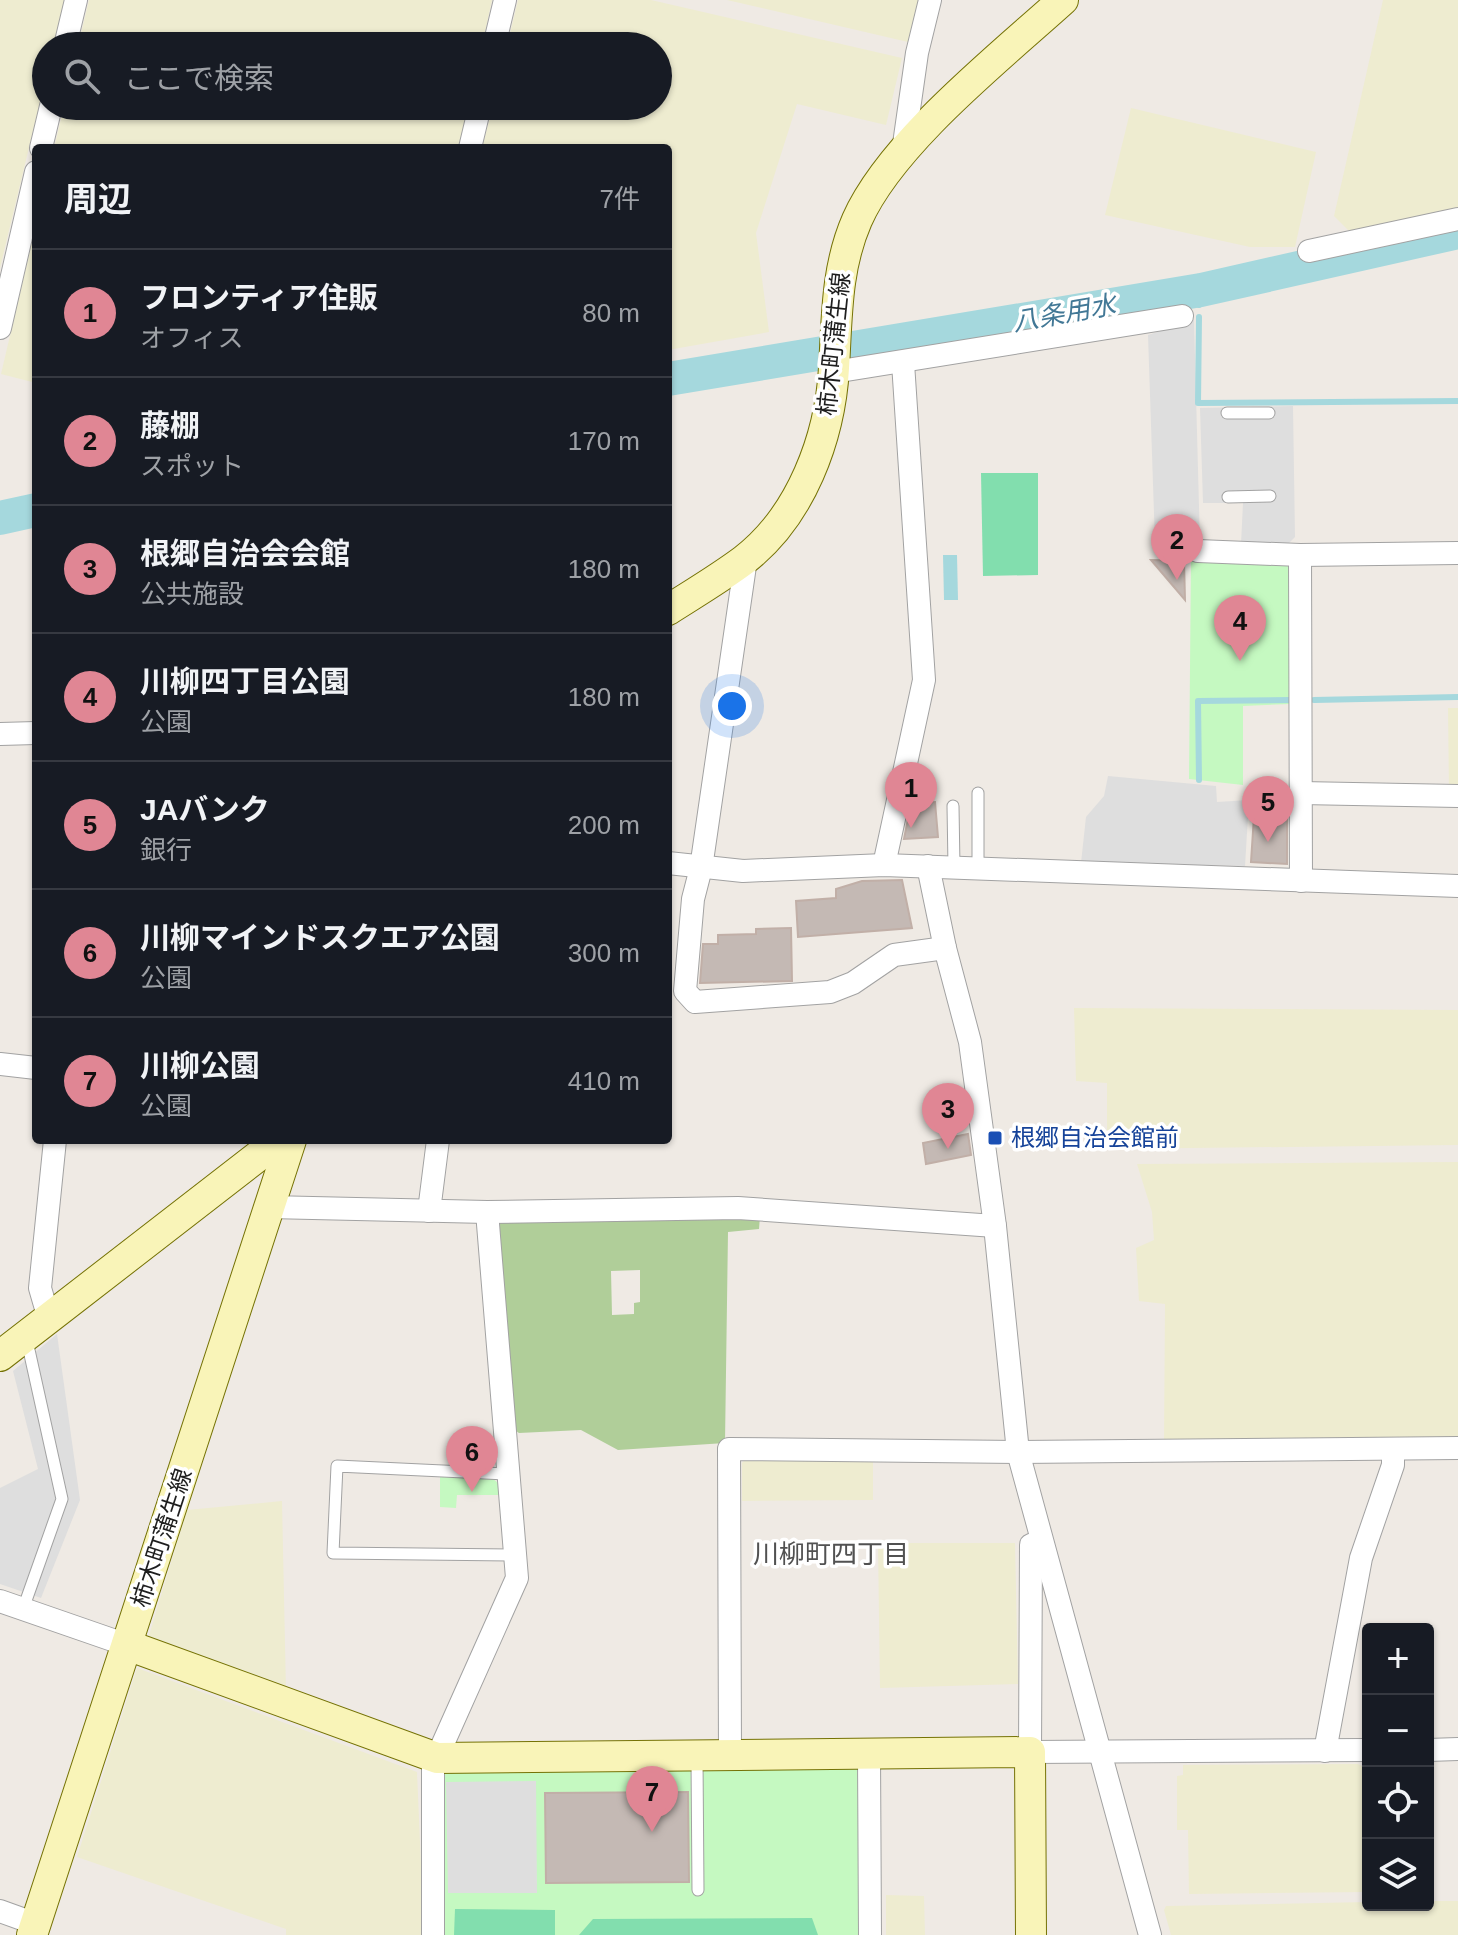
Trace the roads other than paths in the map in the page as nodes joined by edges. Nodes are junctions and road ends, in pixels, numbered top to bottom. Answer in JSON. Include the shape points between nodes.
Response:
{"nodes":[{"id":1,"x":76,"y":0,"type":"edge"},
{"id":2,"x":505,"y":0,"type":"edge"},
{"id":3,"x":930,"y":0,"type":"edge"},
{"id":4,"x":1063,"y":0,"type":"edge"},
{"id":5,"x":68,"y":32,"type":"edge"},
{"id":6,"x":497,"y":32,"type":"edge"},
{"id":7,"x":48,"y":120,"type":"edge"},
{"id":8,"x":477,"y":120,"type":"edge"},
{"id":9,"x":42,"y":144,"type":"edge"},
{"id":10,"x":471,"y":144,"type":"edge"},
{"id":11,"x":903,"y":151,"type":"junction"},
{"id":12,"x":32,"y":189,"type":"edge"},
{"id":13,"x":1458,"y":219,"type":"edge"},
{"id":14,"x":1309,"y":251,"type":"dead end"},
{"id":15,"x":1176,"y":322,"type":"dead end"},
{"id":16,"x":0,"y":328,"type":"edge"},
{"id":17,"x":834,"y":356,"type":"junction"},
{"id":18,"x":903,"y":363,"type":"junction"},
{"id":19,"x":1227,"y":413,"type":"dead end"},
{"id":20,"x":1269,"y":413,"type":"dead end"},
{"id":21,"x":1270,"y":496,"type":"dead end"},
{"id":22,"x":1228,"y":497,"type":"dead end"},
{"id":23,"x":1198,"y":551,"type":"dead end"},
{"id":24,"x":1458,"y":553,"type":"edge"},
{"id":25,"x":1300,"y":555,"type":"junction"},
{"id":26,"x":746,"y":559,"type":"junction"},
{"id":27,"x":672,"y":607,"type":"edge"},
{"id":28,"x":32,"y":733,"type":"edge"},
{"id":29,"x":0,"y":734,"type":"edge"},
{"id":30,"x":978,"y":793,"type":"dead end"},
{"id":31,"x":1301,"y":793,"type":"junction"},
{"id":32,"x":1458,"y":796,"type":"edge"},
{"id":33,"x":953,"y":806,"type":"dead end"},
{"id":34,"x":672,"y":864,"type":"edge"},
{"id":35,"x":884,"y":865,"type":"junction"},
{"id":36,"x":928,"y":866,"type":"junction"},
{"id":37,"x":954,"y":867,"type":"junction"},
{"id":38,"x":978,"y":867,"type":"junction"},
{"id":39,"x":701,"y":868,"type":"junction"},
{"id":40,"x":1301,"y":881,"type":"junction"},
{"id":41,"x":1458,"y":886,"type":"edge"},
{"id":42,"x":945,"y":948,"type":"junction"},
{"id":43,"x":0,"y":1064,"type":"edge"},
{"id":44,"x":32,"y":1068,"type":"edge"},
{"id":45,"x":55,"y":1144,"type":"edge"},
{"id":46,"x":274,"y":1144,"type":"edge"},
{"id":47,"x":290,"y":1144,"type":"edge"},
{"id":48,"x":437,"y":1144,"type":"edge"},
{"id":49,"x":269,"y":1207,"type":"junction"},
{"id":50,"x":429,"y":1211,"type":"junction"},
{"id":51,"x":487,"y":1212,"type":"junction"},
{"id":52,"x":995,"y":1226,"type":"junction"},
{"id":53,"x":38,"y":1328,"type":"junction"},
{"id":54,"x":0,"y":1356,"type":"edge"},
{"id":55,"x":1458,"y":1448,"type":"edge"},
{"id":56,"x":1393,"y":1449,"type":"junction"},
{"id":57,"x":1018,"y":1452,"type":"junction"},
{"id":58,"x":506,"y":1474,"type":"junction"},
{"id":59,"x":1041,"y":1541,"type":"junction"},
{"id":60,"x":514,"y":1555,"type":"junction"},
{"id":61,"x":0,"y":1601,"type":"edge"},
{"id":62,"x":23,"y":1609,"type":"junction"},
{"id":63,"x":127,"y":1645,"type":"junction"},
{"id":64,"x":1458,"y":1749,"type":"edge"},
{"id":65,"x":1101,"y":1750,"type":"junction"},
{"id":66,"x":1362,"y":1750,"type":"edge"},
{"id":67,"x":1434,"y":1750,"type":"edge"},
{"id":68,"x":1325,"y":1751,"type":"junction"},
{"id":69,"x":1030,"y":1752,"type":"junction"},
{"id":70,"x":697,"y":1755,"type":"junction"},
{"id":71,"x":730,"y":1755,"type":"junction"},
{"id":72,"x":869,"y":1755,"type":"junction"},
{"id":73,"x":437,"y":1758,"type":"junction"},
{"id":74,"x":698,"y":1890,"type":"dead end"},
{"id":75,"x":0,"y":1911,"type":"edge"},
{"id":76,"x":41,"y":1931,"type":"edge"},
{"id":77,"x":433,"y":1935,"type":"edge"},
{"id":78,"x":870,"y":1935,"type":"edge"},
{"id":79,"x":1031,"y":1935,"type":"edge"},
{"id":80,"x":1150,"y":1935,"type":"edge"}],
"edges":[{"from":1,"to":5,"type":"street"},
{"from":2,"to":6,"type":"street"},
{"from":3,"to":11,"type":"street"},
{"from":4,"to":11,"type":"main road","name":"柿木町蒲生線"},
{"from":7,"to":9,"type":"street"},
{"from":8,"to":10,"type":"street"},
{"from":11,"to":17,"type":"main road","name":"柿木町蒲生線","via":[[857,220],[838,285]]},
{"from":12,"to":16,"type":"street"},
{"from":13,"to":14,"type":"street"},
{"from":15,"to":18,"type":"street"},
{"from":17,"to":18,"type":"street"},
{"from":17,"to":26,"type":"main road","name":"柿木町蒲生線","via":[[816,459],[780,523]]},
{"from":18,"to":35,"type":"street","via":[[924,680]]},
{"from":19,"to":20,"type":"lane"},
{"from":21,"to":22,"type":"lane"},
{"from":23,"to":25,"type":"street","via":[[1269,548]]},
{"from":24,"to":25,"type":"street"},
{"from":25,"to":31,"type":"street"},
{"from":26,"to":27,"type":"main road","name":"柿木町蒲生線"},
{"from":26,"to":39,"type":"street"},
{"from":28,"to":29,"type":"street"},
{"from":30,"to":38,"type":"lane"},
{"from":31,"to":32,"type":"street"},
{"from":31,"to":40,"type":"street"},
{"from":33,"to":37,"type":"lane"},
{"from":34,"to":39,"type":"street"},
{"from":35,"to":36,"type":"street"},
{"from":35,"to":39,"type":"street","via":[[788,871]]},
{"from":36,"to":37,"type":"street"},
{"from":36,"to":42,"type":"street"},
{"from":37,"to":38,"type":"street"},
{"from":38,"to":40,"type":"street"},
{"from":39,"to":42,"type":"street","via":[[685,991],[695,1002],[830,992],[894,955]]},
{"from":40,"to":41,"type":"street"},
{"from":42,"to":52,"type":"street","via":[[970,1042]]},
{"from":43,"to":44,"type":"street"},
{"from":45,"to":53,"type":"street"},
{"from":46,"to":53,"type":"main road"},
{"from":47,"to":49,"type":"main road","name":"柿木町蒲生線"},
{"from":48,"to":50,"type":"street"},
{"from":49,"to":50,"type":"street"},
{"from":49,"to":63,"type":"main road","name":"柿木町蒲生線"},
{"from":50,"to":51,"type":"street"},
{"from":51,"to":52,"type":"street","via":[[738,1208]]},
{"from":51,"to":58,"type":"street"},
{"from":52,"to":57,"type":"street"},
{"from":53,"to":54,"type":"main road"},
{"from":53,"to":62,"type":"lane","via":[[62,1499]]},
{"from":55,"to":56,"type":"street"},
{"from":56,"to":57,"type":"street"},
{"from":56,"to":68,"type":"street","via":[[1393,1465],[1358,1571]]},
{"from":57,"to":59,"type":"street"},
{"from":57,"to":71,"type":"street","via":[[729,1449]]},
{"from":58,"to":60,"type":"street"},
{"from":58,"to":60,"type":"lane","via":[[337,1466],[333,1553]]},
{"from":59,"to":65,"type":"street"},
{"from":59,"to":69,"type":"street","via":[[1031,1545]]},
{"from":60,"to":73,"type":"street","via":[[517,1578]]},
{"from":61,"to":62,"type":"street"},
{"from":62,"to":63,"type":"street"},
{"from":63,"to":73,"type":"main road"},
{"from":63,"to":76,"type":"main road","name":"柿木町蒲生線"},
{"from":64,"to":67,"type":"street"},
{"from":65,"to":68,"type":"street"},
{"from":65,"to":69,"type":"street"},
{"from":65,"to":80,"type":"street"},
{"from":66,"to":68,"type":"street"},
{"from":69,"to":72,"type":"main road"},
{"from":69,"to":79,"type":"main road"},
{"from":70,"to":71,"type":"main road"},
{"from":70,"to":73,"type":"main road"},
{"from":70,"to":74,"type":"lane"},
{"from":71,"to":72,"type":"main road"},
{"from":72,"to":78,"type":"street"},
{"from":73,"to":77,"type":"street"},
{"from":75,"to":76,"type":"street"}]}
